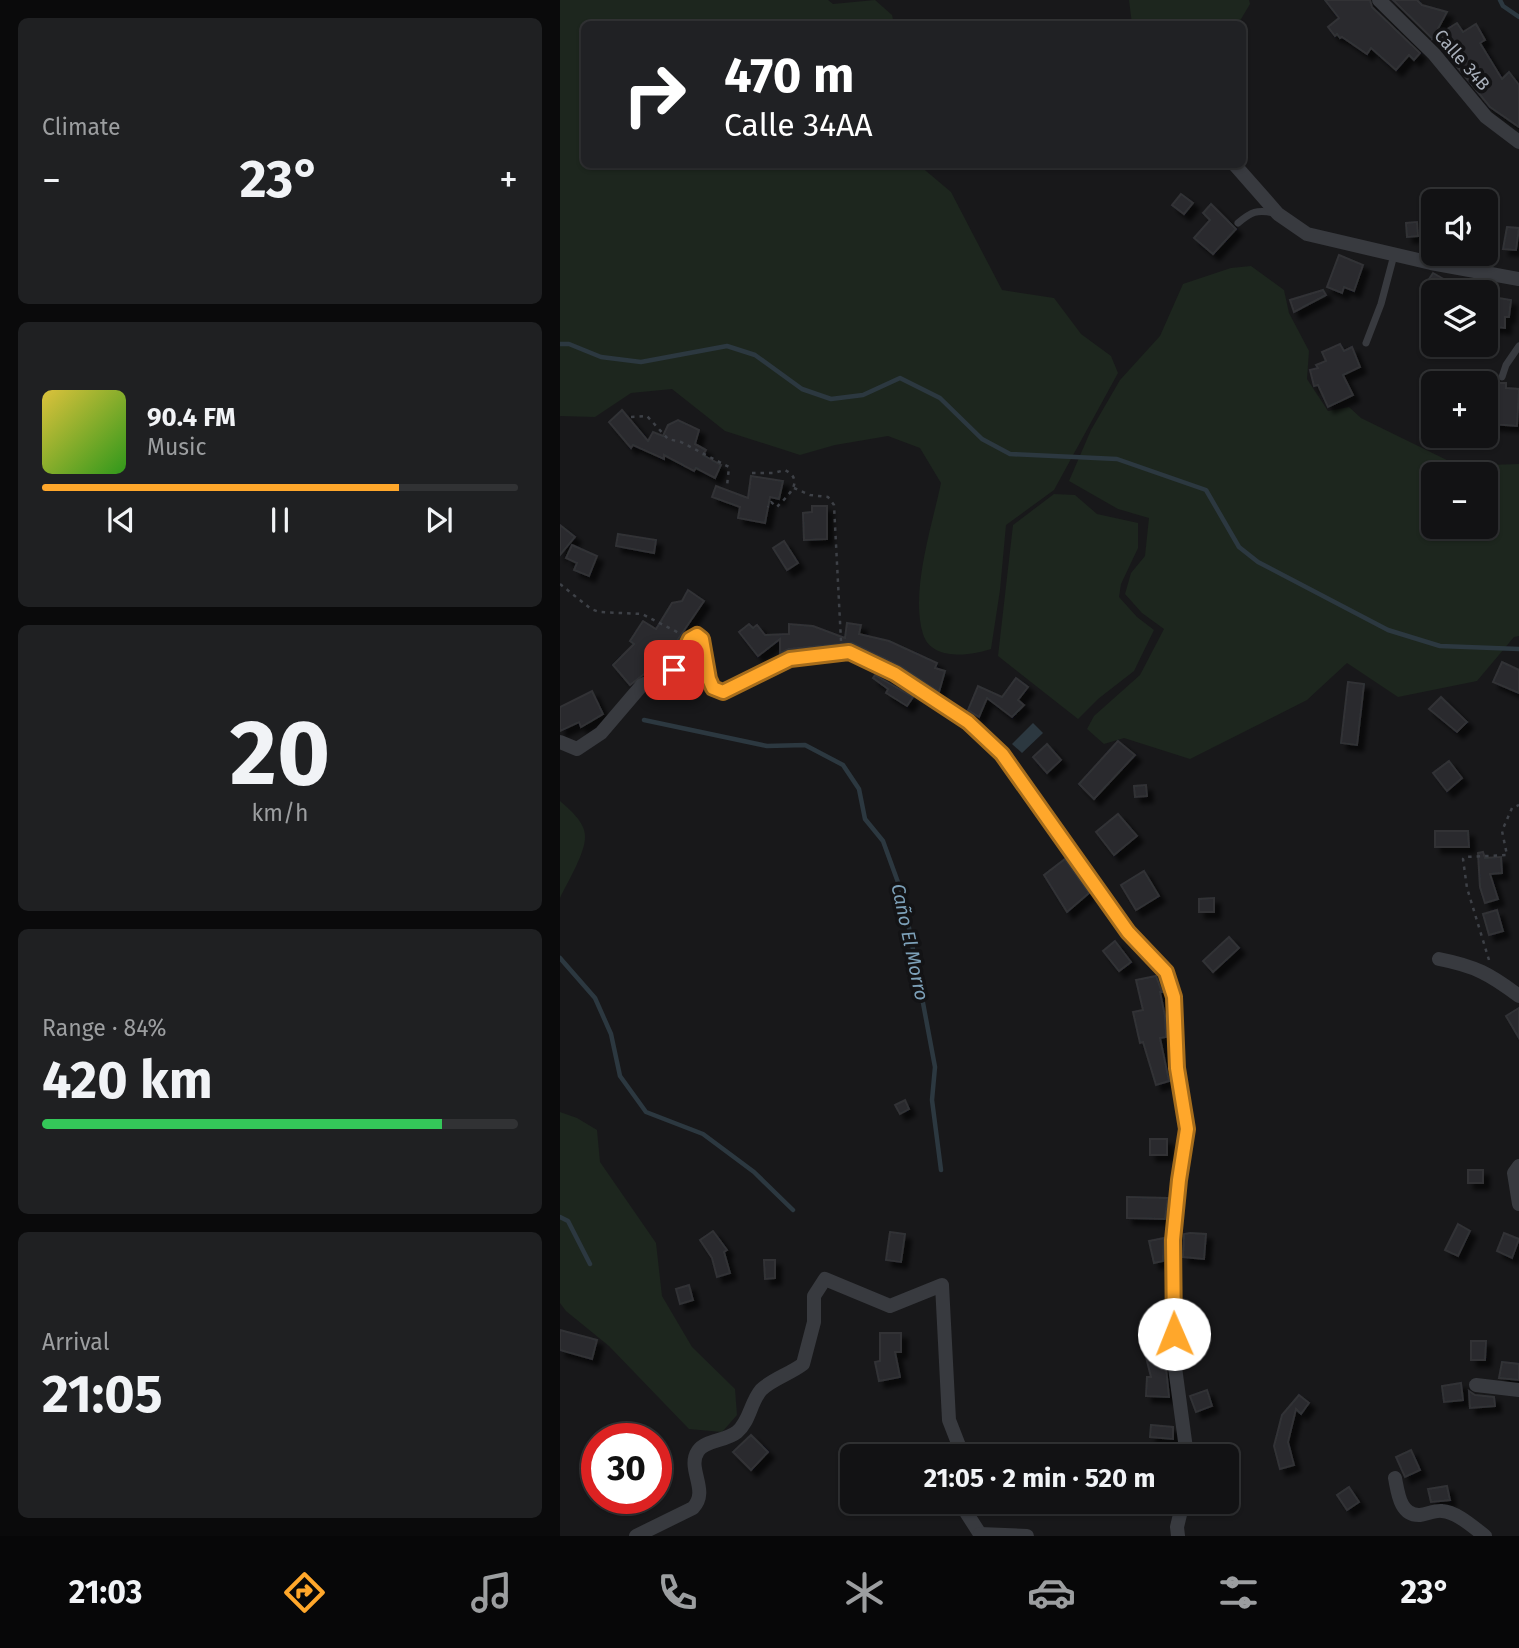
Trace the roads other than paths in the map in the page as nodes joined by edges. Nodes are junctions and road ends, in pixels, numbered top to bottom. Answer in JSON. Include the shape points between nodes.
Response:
{"nodes":[{"id":1,"x":1379,"y":0,"type":"edge"},
{"id":2,"x":1519,"y":142,"type":"edge"},
{"id":3,"x":1238,"y":168,"type":"edge"},
{"id":4,"x":1278,"y":214,"type":"junction"},
{"id":5,"x":1238,"y":223,"type":"dead end"},
{"id":6,"x":1394,"y":255,"type":"junction"},
{"id":7,"x":1519,"y":279,"type":"edge"},
{"id":8,"x":1366,"y":343,"type":"dead end"},
{"id":9,"x":1519,"y":346,"type":"edge"},
{"id":10,"x":1502,"y":377,"type":"dead end"},
{"id":11,"x":560,"y":742,"type":"edge"},
{"id":12,"x":1439,"y":959,"type":"dead end"},
{"id":13,"x":1519,"y":996,"type":"edge"},
{"id":14,"x":1519,"y":1166,"type":"edge"},
{"id":15,"x":1519,"y":1204,"type":"edge"},
{"id":16,"x":1476,"y":1385,"type":"dead end"},
{"id":17,"x":1519,"y":1390,"type":"edge"},
{"id":18,"x":958,"y":1444,"type":"edge"},
{"id":19,"x":1185,"y":1444,"type":"edge"},
{"id":20,"x":1395,"y":1478,"type":"dead end"},
{"id":21,"x":967,"y":1514,"type":"edge"},
{"id":22,"x":1180,"y":1514,"type":"edge"},
{"id":23,"x":980,"y":1535,"type":"edge"},
{"id":24,"x":636,"y":1536,"type":"edge"},
{"id":25,"x":1027,"y":1536,"type":"edge"},
{"id":26,"x":1178,"y":1536,"type":"edge"},
{"id":27,"x":1485,"y":1536,"type":"edge"}],
"edges":[{"from":1,"to":2,"type":"street","name":"Calle 34B","via":[[1434,54],[1486,117]]},
{"from":3,"to":4,"type":"street"},
{"from":4,"to":5,"type":"lane","via":[[1260,210]]},
{"from":4,"to":6,"type":"street","via":[[1307,234]]},
{"from":6,"to":7,"type":"street"},
{"from":6,"to":8,"type":"lane"},
{"from":9,"to":10,"type":"lane"},
{"from":11,"to":19,"type":"street","via":[[577,749],[601,733],[642,685],[674,670],[690,639],[697,635],[702,639],[713,688],[723,692],[790,659],[849,652],[895,674],[968,722],[1002,754],[1128,932],[1166,972],[1174,997],[1177,1068],[1187,1129],[1173,1240],[1174,1360]]},
{"from":12,"to":13,"type":"street","via":[[1491,976]]},
{"from":14,"to":15,"type":"street","via":[[1514,1173]]},
{"from":16,"to":17,"type":"street"},
{"from":18,"to":24,"type":"street","via":[[949,1420],[942,1285],[890,1306],[825,1279],[814,1296],[814,1322],[803,1364],[760,1391],[738,1431],[698,1451],[700,1492],[693,1508]]},
{"from":20,"to":27,"type":"street","via":[[1399,1500],[1408,1511],[1420,1515],[1446,1511]]},
{"from":21,"to":23,"type":"street"},
{"from":22,"to":26,"type":"street"},
{"from":23,"to":25,"type":"street"}]}
